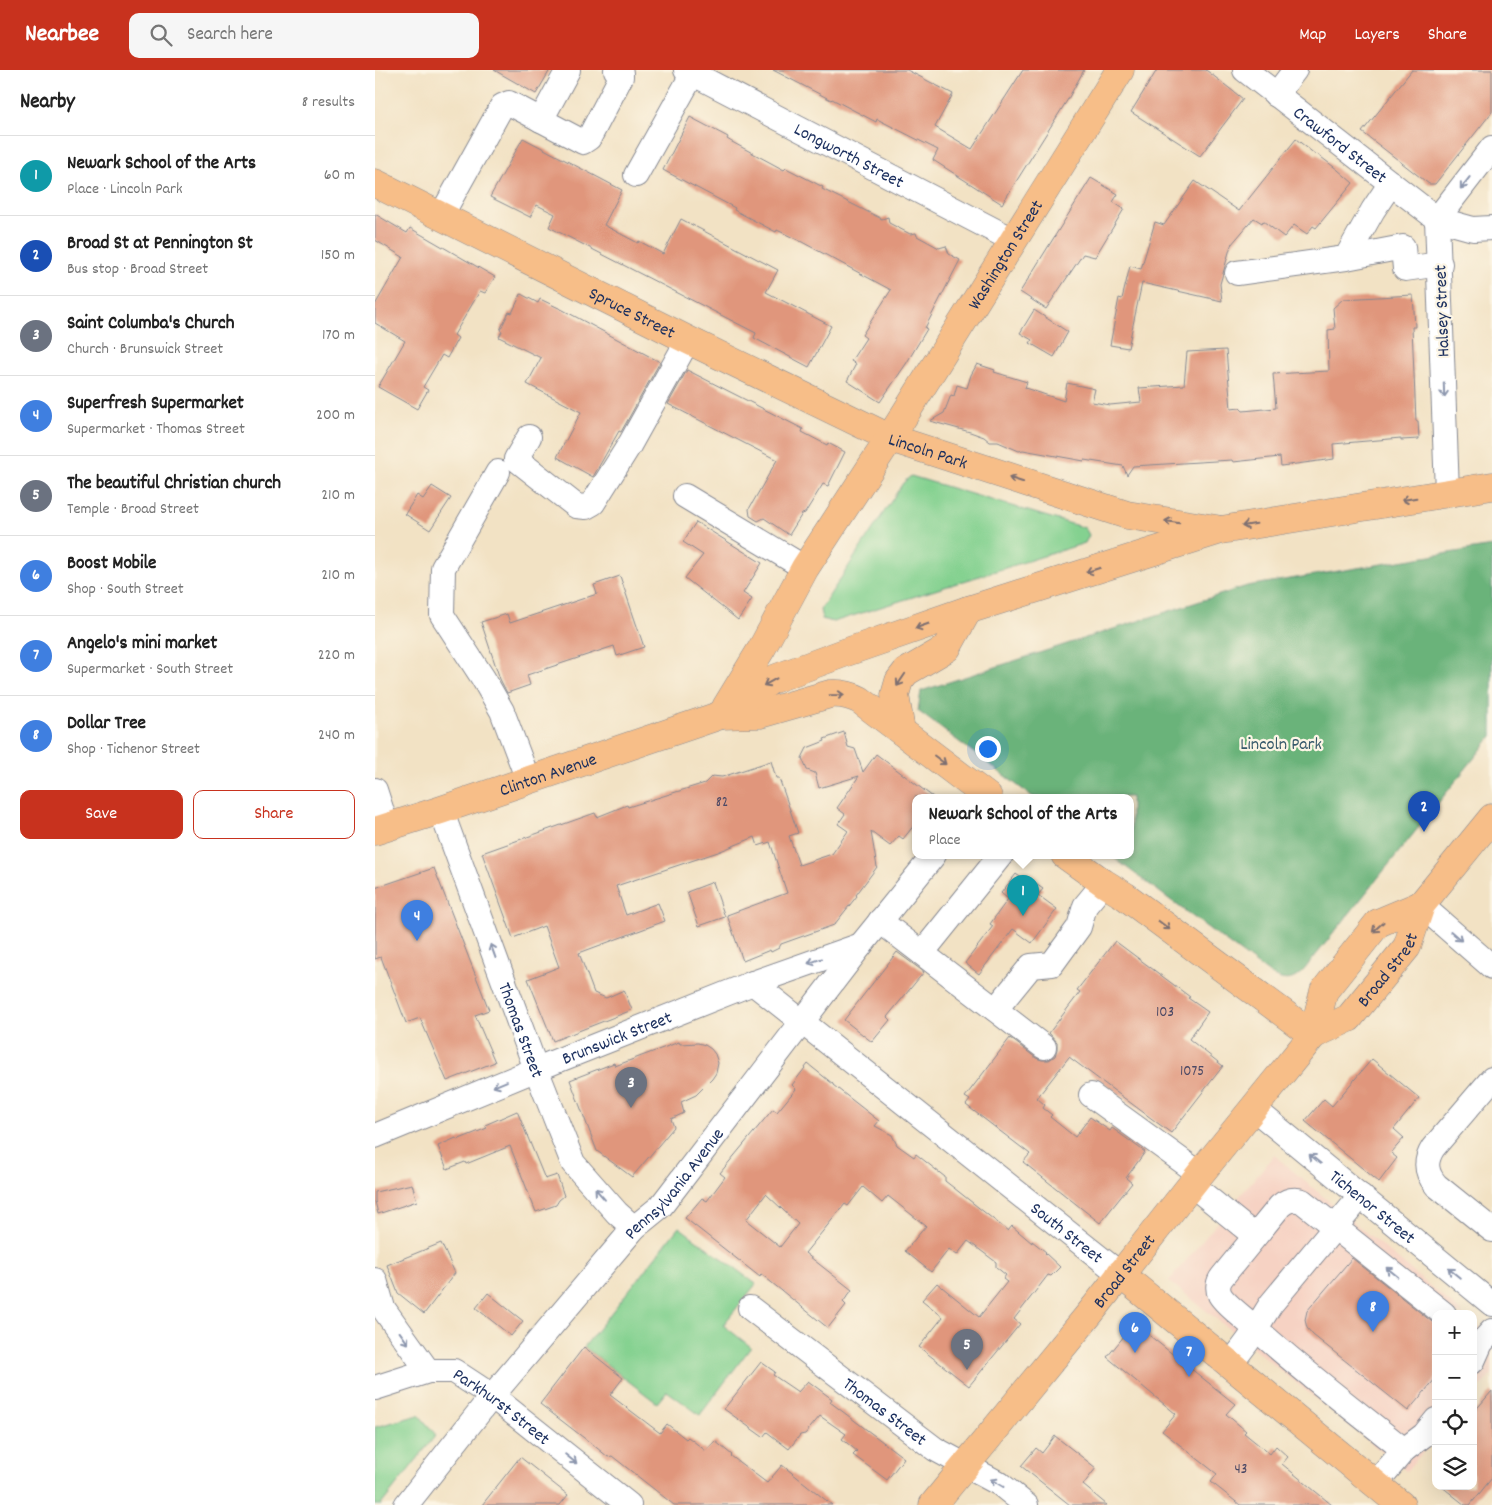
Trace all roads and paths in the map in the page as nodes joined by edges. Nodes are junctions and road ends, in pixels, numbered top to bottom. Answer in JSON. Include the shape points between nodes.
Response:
{"nodes":[{"id":1,"x":568,"y":70,"type":"edge"},
{"id":2,"x":1120,"y":70,"type":"edge"},
{"id":3,"x":1245,"y":70,"type":"edge"},
{"id":4,"x":1295,"y":70,"type":"edge"},
{"id":5,"x":620,"y":71,"type":"edge"},
{"id":6,"x":689,"y":72,"type":"edge"},
{"id":7,"x":1276,"y":95,"type":"junction"},
{"id":8,"x":541,"y":120,"type":"junction"},
{"id":9,"x":1492,"y":148,"type":"edge"},
{"id":10,"x":636,"y":175,"type":"dead end"},
{"id":11,"x":375,"y":183,"type":"edge"},
{"id":12,"x":1391,"y":183,"type":"junction"},
{"id":13,"x":441,"y":216,"type":"junction"},
{"id":14,"x":1437,"y":218,"type":"junction"},
{"id":15,"x":1492,"y":228,"type":"edge"},
{"id":16,"x":1013,"y":240,"type":"junction"},
{"id":17,"x":1346,"y":258,"type":"junction"},
{"id":18,"x":1439,"y":264,"type":"junction"},
{"id":19,"x":1237,"y":273,"type":"dead end"},
{"id":20,"x":687,"y":340,"type":"junction"},
{"id":21,"x":529,"y":436,"type":"dead end"},
{"id":22,"x":890,"y":438,"type":"junction"},
{"id":23,"x":498,"y":472,"type":"dead end"},
{"id":24,"x":1492,"y":486,"type":"edge"},
{"id":25,"x":1447,"y":492,"type":"junction"},
{"id":26,"x":685,"y":496,"type":"dead end"},
{"id":27,"x":1221,"y":530,"type":"junction"},
{"id":28,"x":805,"y":568,"type":"junction"},
{"id":29,"x":968,"y":610,"type":"junction"},
{"id":30,"x":721,"y":715,"type":"junction"},
{"id":31,"x":901,"y":731,"type":"junction"},
{"id":32,"x":528,"y":780,"type":"junction"},
{"id":33,"x":375,"y":790,"type":"edge"},
{"id":34,"x":982,"y":794,"type":"edge"},
{"id":35,"x":441,"y":810,"type":"junction"},
{"id":36,"x":1492,"y":818,"type":"edge"},
{"id":37,"x":381,"y":829,"type":"edge"},
{"id":38,"x":931,"y":859,"type":"edge"},
{"id":39,"x":998,"y":859,"type":"edge"},
{"id":40,"x":1071,"y":859,"type":"edge"},
{"id":41,"x":1104,"y":883,"type":"junction"},
{"id":42,"x":1421,"y":905,"type":"junction"},
{"id":43,"x":880,"y":921,"type":"junction"},
{"id":44,"x":861,"y":945,"type":"junction"},
{"id":45,"x":922,"y":953,"type":"junction"},
{"id":46,"x":1492,"y":968,"type":"edge"},
{"id":47,"x":753,"y":983,"type":"junction"},
{"id":48,"x":995,"y":1009,"type":"junction"},
{"id":49,"x":802,"y":1022,"type":"junction"},
{"id":50,"x":1313,"y":1035,"type":"junction"},
{"id":51,"x":1044,"y":1047,"type":"dead end"},
{"id":52,"x":536,"y":1069,"type":"junction"},
{"id":53,"x":1492,"y":1078,"type":"edge"},
{"id":54,"x":1091,"y":1095,"type":"dead end"},
{"id":55,"x":1253,"y":1108,"type":"junction"},
{"id":56,"x":375,"y":1136,"type":"edge"},
{"id":57,"x":1191,"y":1185,"type":"junction"},
{"id":58,"x":1361,"y":1196,"type":"junction"},
{"id":59,"x":634,"y":1228,"type":"junction"},
{"id":60,"x":1336,"y":1228,"type":"junction"},
{"id":61,"x":1492,"y":1230,"type":"edge"},
{"id":62,"x":1250,"y":1242,"type":"junction"},
{"id":63,"x":1120,"y":1274,"type":"junction"},
{"id":64,"x":375,"y":1280,"type":"edge"},
{"id":65,"x":1492,"y":1304,"type":"edge"},
{"id":66,"x":750,"y":1308,"type":"dead end"},
{"id":67,"x":1439,"y":1310,"type":"edge"},
{"id":68,"x":1256,"y":1329,"type":"junction"},
{"id":69,"x":1230,"y":1365,"type":"junction"},
{"id":70,"x":428,"y":1371,"type":"junction"},
{"id":71,"x":375,"y":1388,"type":"edge"},
{"id":72,"x":492,"y":1396,"type":"junction"},
{"id":73,"x":1432,"y":1425,"type":"edge"},
{"id":74,"x":1403,"y":1450,"type":"junction"},
{"id":75,"x":965,"y":1465,"type":"junction"},
{"id":76,"x":1375,"y":1484,"type":"junction"},
{"id":77,"x":406,"y":1505,"type":"edge"},
{"id":78,"x":629,"y":1505,"type":"edge"},
{"id":79,"x":933,"y":1505,"type":"edge"},
{"id":80,"x":1026,"y":1505,"type":"edge"},
{"id":81,"x":1401,"y":1505,"type":"edge"}],
"edges":[{"from":1,"to":8,"type":"street"},
{"from":2,"to":16,"type":"main road","name":"Washington Street"},
{"from":3,"to":7,"type":"street","name":"Crawford Street"},
{"from":4,"to":7,"type":"street"},
{"from":5,"to":8,"type":"street","via":[[621,77],[589,138],[583,142]]},
{"from":6,"to":10,"type":"street"},
{"from":6,"to":16,"type":"street","name":"Longworth Street"},
{"from":7,"to":12,"type":"street","name":"Crawford Street"},
{"from":8,"to":13,"type":"street","via":[[509,102],[502,106]]},
{"from":9,"to":14,"type":"street","one_way":true},
{"from":11,"to":13,"type":"main road","name":"Spruce Street"},
{"from":12,"to":14,"type":"street","name":"Crawford Street"},
{"from":12,"to":17,"type":"street"},
{"from":13,"to":20,"type":"main road","name":"Spruce Street"},
{"from":14,"to":15,"type":"street","via":[[1473,229]]},
{"from":14,"to":18,"type":"street","name":"Halsey Street"},
{"from":16,"to":22,"type":"main road","name":"Washington Street"},
{"from":17,"to":18,"type":"street","via":[[1403,247],[1405,269]]},
{"from":17,"to":19,"type":"street"},
{"from":18,"to":25,"type":"street","name":"Halsey Street","one_way":true},
{"from":20,"to":21,"type":"street","via":[[593,503],[586,507],[576,506],[516,459]]},
{"from":20,"to":22,"type":"main road","name":"Spruce Street"},
{"from":27,"to":22,"type":"main road","name":"Lincoln Park","one_way":true,"via":[[1127,516]]},
{"from":22,"to":28,"type":"main road","name":"Lincoln Park"},
{"from":23,"to":32,"type":"street","via":[[443,568],[442,615],[503,711]]},
{"from":24,"to":25,"type":"main road","name":"Lincoln Park"},
{"from":25,"to":27,"type":"main road","name":"Lincoln Park","one_way":true},
{"from":26,"to":28,"type":"street"},
{"from":27,"to":29,"type":"main road","name":"Lincoln Park","one_way":true},
{"from":28,"to":30,"type":"main road","name":"Lincoln Park"},
{"from":29,"to":30,"type":"main road","name":"Lincoln Park","one_way":true,"via":[[771,680]]},
{"from":29,"to":31,"type":"main road","one_way":true,"via":[[947,648],[906,672],[899,681],[895,695]]},
{"from":30,"to":31,"type":"main road","one_way":true,"via":[[760,714],[839,694],[860,700]]},
{"from":30,"to":32,"type":"main road","name":"Clinton Avenue"},
{"from":31,"to":34,"type":"main road","one_way":true},
{"from":32,"to":35,"type":"main road","name":"Clinton Avenue"},
{"from":33,"to":37,"type":"street"},
{"from":35,"to":37,"type":"main road","name":"Clinton Avenue"},
{"from":52,"to":35,"type":"street","name":"Thomas Street","one_way":true},
{"from":36,"to":42,"type":"main road","name":"Broad Street"},
{"from":38,"to":43,"type":"street","name":"Pennsylvania Avenue"},
{"from":39,"to":45,"type":"street"},
{"from":40,"to":41,"type":"main road"},
{"from":41,"to":48,"type":"street","via":[[1085,906],[1079,926],[1052,964],[1031,966]]},
{"from":41,"to":50,"type":"main road","one_way":true},
{"from":42,"to":46,"type":"street","one_way":true},
{"from":42,"to":50,"type":"main road","name":"Broad Street","via":[[1407,947],[1349,1018]]},
{"from":42,"to":50,"type":"main road","name":"Broad Street","one_way":true,"via":[[1378,924],[1324,991]]},
{"from":43,"to":44,"type":"street","name":"Pennsylvania Avenue"},
{"from":43,"to":45,"type":"street"},
{"from":44,"to":47,"type":"street","name":"Brunswick Street","one_way":true},
{"from":44,"to":49,"type":"street","name":"Pennsylvania Avenue"},
{"from":45,"to":48,"type":"street"},
{"from":47,"to":49,"type":"street","name":"South Street"},
{"from":47,"to":52,"type":"street","name":"Brunswick Street"},
{"from":48,"to":51,"type":"street"},
{"from":49,"to":59,"type":"street","name":"Pennsylvania Avenue","via":[[661,1206]]},
{"from":49,"to":63,"type":"street","name":"South Street"},
{"from":50,"to":55,"type":"main road","name":"Broad Street"},
{"from":52,"to":56,"type":"street","name":"Brunswick Street","one_way":true},
{"from":59,"to":52,"type":"street","name":"Thomas Street","one_way":true,"via":[[573,1163]]},
{"from":53,"to":61,"type":"street","via":[[1433,1148],[1427,1168],[1436,1185]]},
{"from":54,"to":57,"type":"street"},
{"from":55,"to":57,"type":"main road","name":"Broad Street"},
{"from":58,"to":55,"type":"street","name":"Tichenor Street","one_way":true},
{"from":57,"to":62,"type":"street"},
{"from":57,"to":63,"type":"main road","name":"Broad Street"},
{"from":58,"to":60,"type":"street"},
{"from":65,"to":58,"type":"street","name":"Tichenor Street","one_way":true},
{"from":59,"to":72,"type":"street","name":"Pennsylvania Avenue"},
{"from":60,"to":62,"type":"street","via":[[1302,1201],[1290,1199],[1280,1206]]},
{"from":67,"to":60,"type":"street","one_way":true},
{"from":60,"to":68,"type":"street","via":[[1271,1304]]},
{"from":62,"to":68,"type":"street","via":[[1220,1280],[1219,1292]]},
{"from":63,"to":69,"type":"main road","name":"South Street"},
{"from":63,"to":75,"type":"main road","name":"Broad Street"},
{"from":64,"to":70,"type":"street","name":"Parkhurst Street","one_way":true,"via":[[383,1308]]},
{"from":66,"to":75,"type":"street","name":"Thomas Street","via":[[935,1450]]},
{"from":68,"to":69,"type":"street"},
{"from":68,"to":74,"type":"street"},
{"from":69,"to":76,"type":"main road","name":"South Street"},
{"from":70,"to":71,"type":"street"},
{"from":70,"to":72,"type":"street","name":"Parkhurst Street","via":[[454,1371]]},
{"from":72,"to":77,"type":"street","name":"Pennsylvania Avenue"},
{"from":72,"to":78,"type":"street","name":"Parkhurst Street","one_way":true},
{"from":73,"to":74,"type":"street"},
{"from":74,"to":76,"type":"street"},
{"from":75,"to":79,"type":"main road","name":"Broad Street"},
{"from":80,"to":75,"type":"street","name":"Thomas Street","one_way":true,"via":[[1000,1484]]},
{"from":76,"to":81,"type":"main road","name":"South Street"}]}
